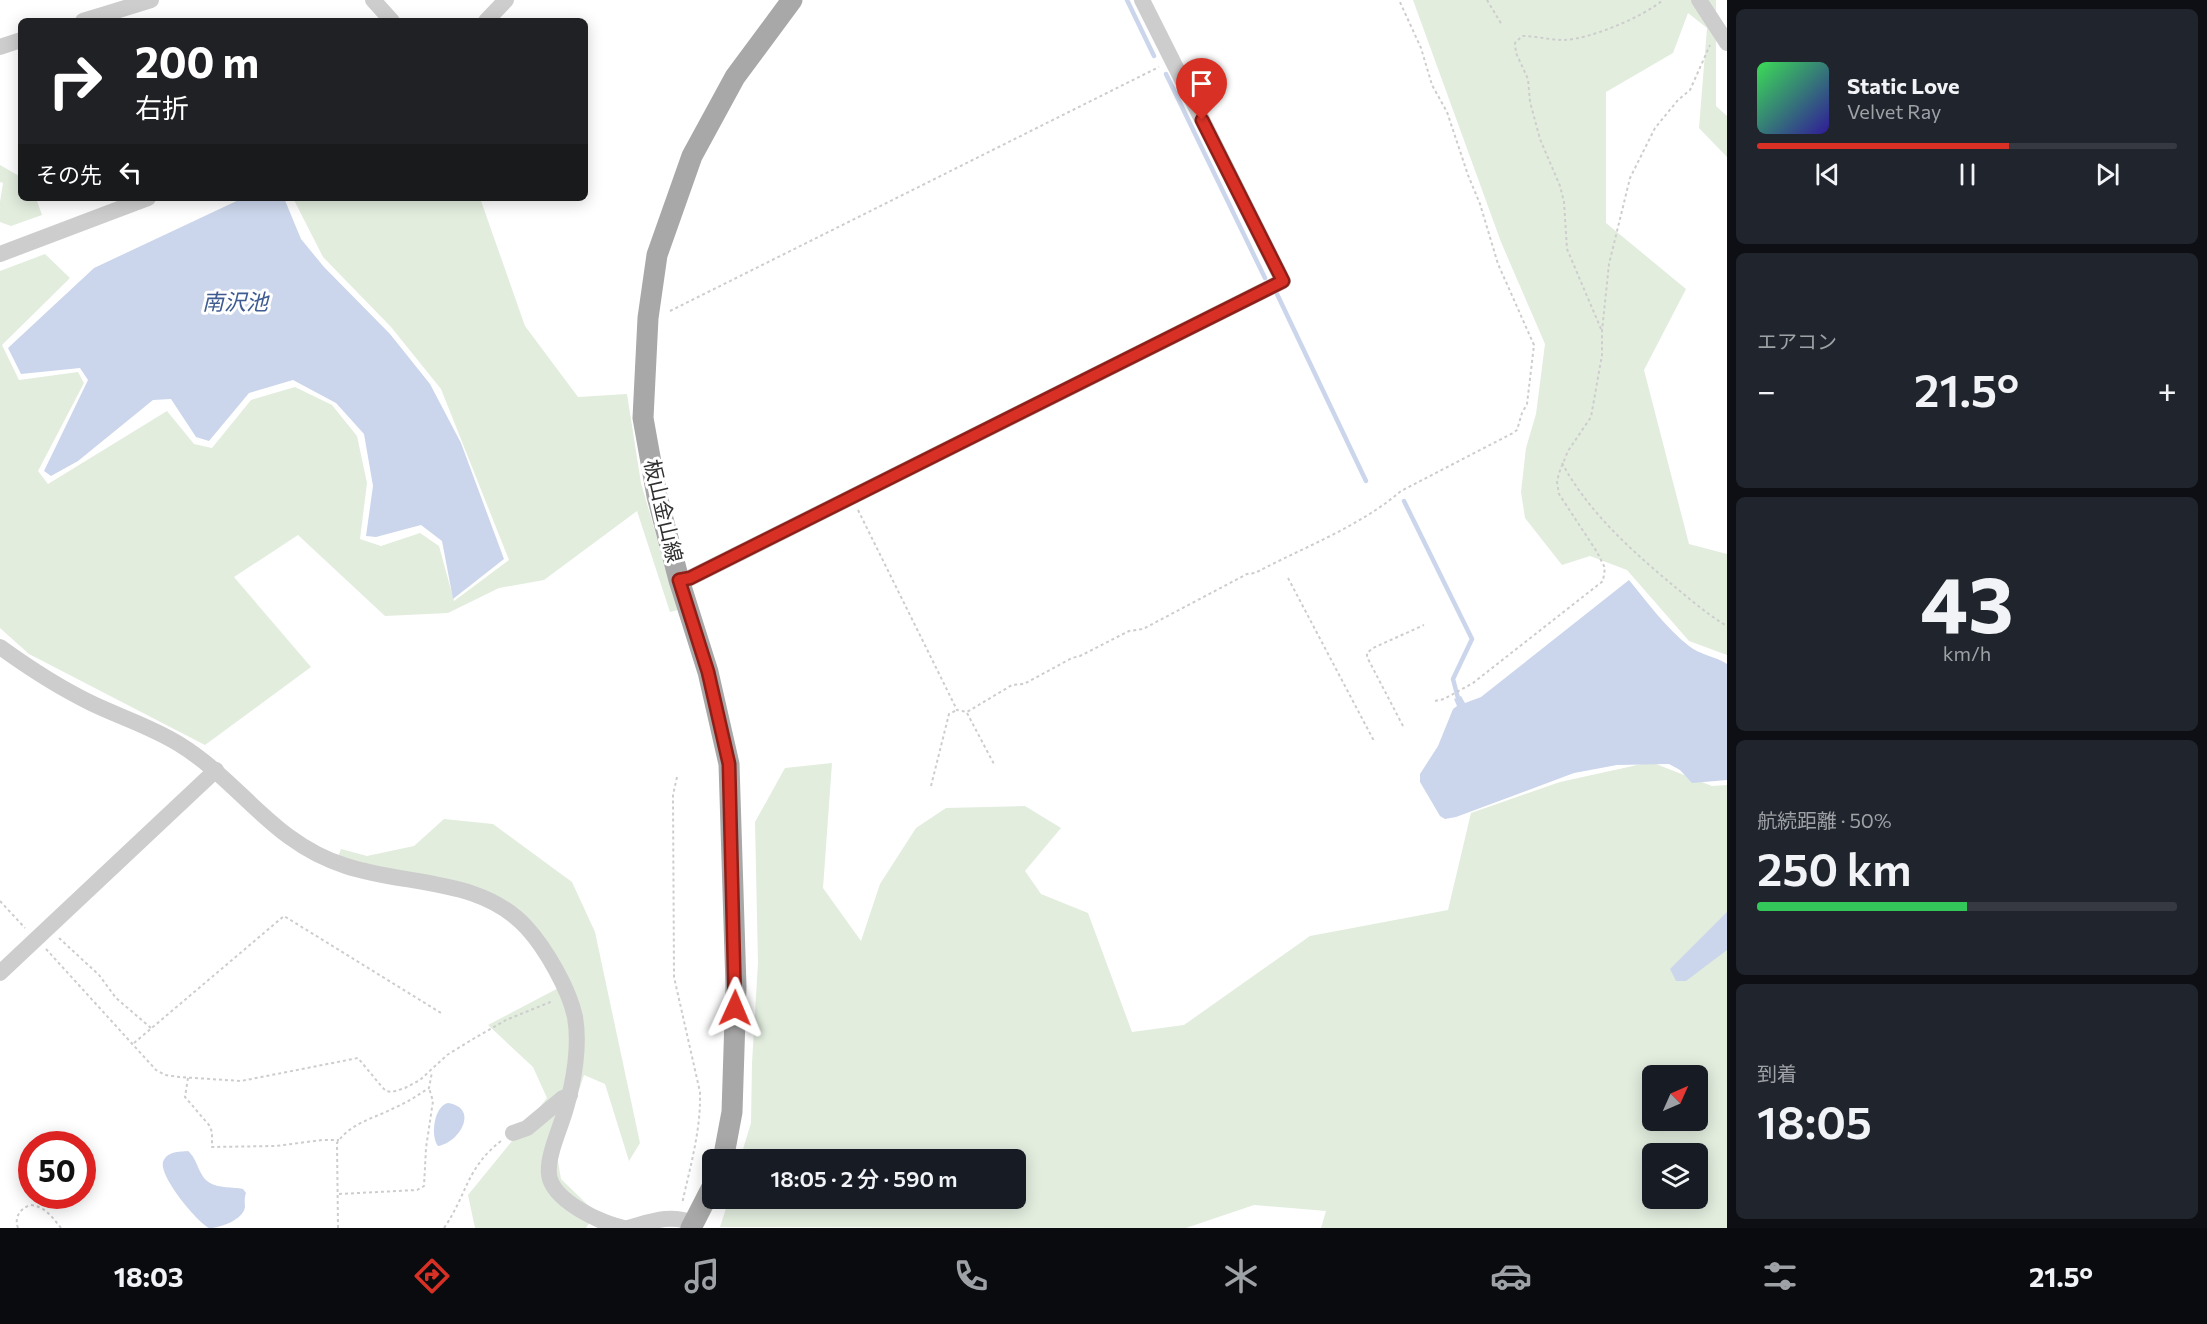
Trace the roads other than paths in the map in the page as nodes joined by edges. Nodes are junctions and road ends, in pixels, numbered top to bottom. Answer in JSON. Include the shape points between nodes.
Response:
{"nodes":[{"id":1,"x":151,"y":0,"type":"edge"},
{"id":2,"x":374,"y":0,"type":"edge"},
{"id":3,"x":506,"y":0,"type":"edge"},
{"id":4,"x":792,"y":0,"type":"edge"},
{"id":5,"x":1142,"y":0,"type":"edge"},
{"id":6,"x":1699,"y":0,"type":"edge"},
{"id":7,"x":93,"y":18,"type":"edge"},
{"id":8,"x":389,"y":18,"type":"edge"},
{"id":9,"x":489,"y":18,"type":"edge"},
{"id":10,"x":1722,"y":36,"type":"edge"},
{"id":11,"x":18,"y":41,"type":"edge"},
{"id":12,"x":0,"y":47,"type":"edge"},
{"id":13,"x":140,"y":201,"type":"edge"},
{"id":14,"x":0,"y":254,"type":"edge"},
{"id":15,"x":679,"y":580,"type":"junction"},
{"id":16,"x":0,"y":647,"type":"edge"},
{"id":17,"x":216,"y":770,"type":"junction"},
{"id":18,"x":0,"y":973,"type":"edge"},
{"id":19,"x":570,"y":1095,"type":"junction"},
{"id":20,"x":513,"y":1133,"type":"road end"},
{"id":21,"x":725,"y":1149,"type":"edge"},
{"id":22,"x":702,"y":1202,"type":"edge"},
{"id":23,"x":688,"y":1223,"type":"edge"},
{"id":24,"x":626,"y":1228,"type":"edge"}],
"edges":[{"from":1,"to":7,"type":"street"},
{"from":2,"to":8,"type":"street"},
{"from":3,"to":9,"type":"street"},
{"from":4,"to":15,"type":"main road","name":"板山金山線","via":[[735,77],[692,156],[657,255],[648,318],[643,417],[657,496]]},
{"from":5,"to":15,"type":"street","via":[[1283,281],[690,578]]},
{"from":6,"to":10,"type":"street"},
{"from":11,"to":12,"type":"street"},
{"from":13,"to":14,"type":"street"},
{"from":15,"to":21,"type":"main road","name":"板山金山線","via":[[708,672],[729,764],[736,987],[732,1112]]},
{"from":16,"to":17,"type":"street","via":[[40,676],[178,743]]},
{"from":17,"to":18,"type":"street"},
{"from":17,"to":19,"type":"street","via":[[282,833],[321,856],[361,871],[456,888],[512,914],[540,944],[574,1015]]},
{"from":19,"to":20,"type":"street","via":[[527,1128]]},
{"from":19,"to":24,"type":"street","via":[[549,1176],[568,1201],[584,1212],[612,1226]]},
{"from":22,"to":23,"type":"main road"},
{"from":23,"to":24,"type":"street","via":[[660,1219]]}]}
